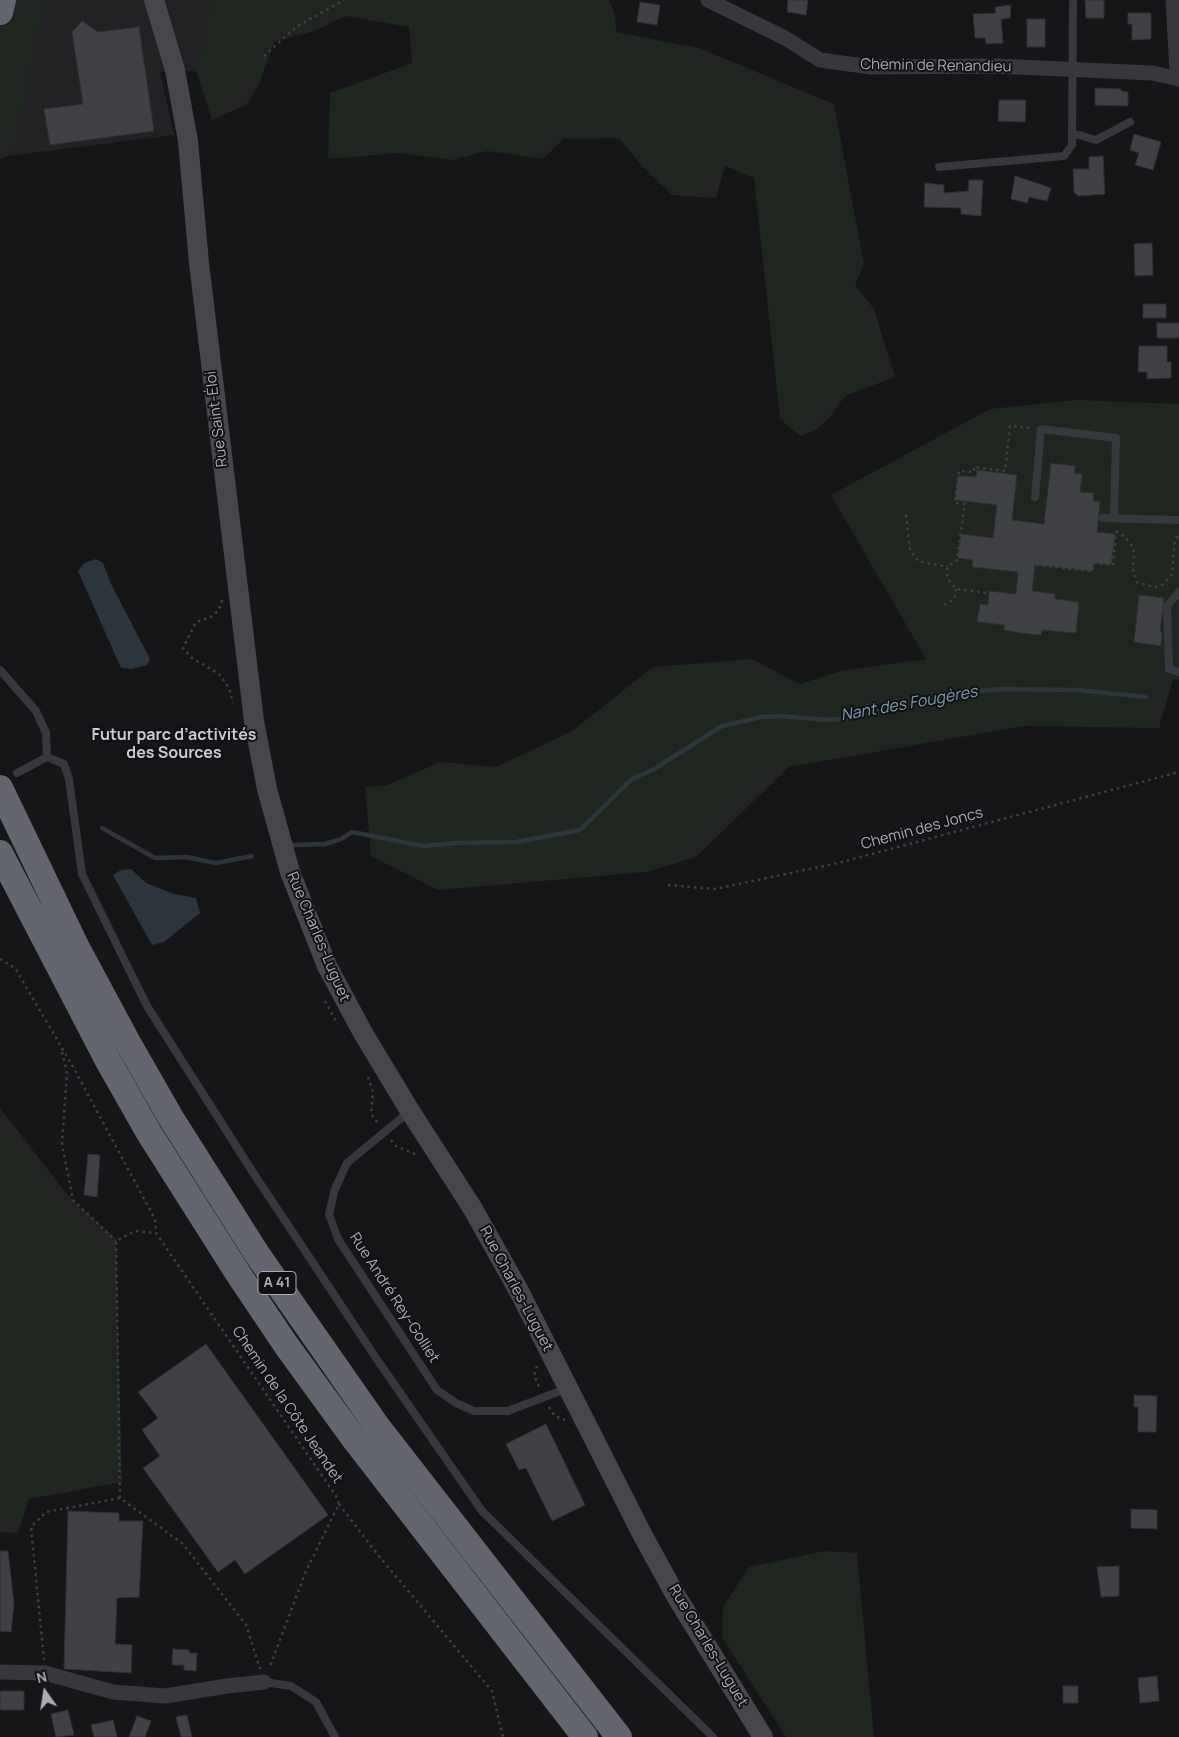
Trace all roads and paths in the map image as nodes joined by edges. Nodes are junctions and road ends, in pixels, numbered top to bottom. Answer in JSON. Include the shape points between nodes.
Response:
{"nodes":[{"id":1,"x":3,"y":0,"type":"edge"},
{"id":2,"x":154,"y":0,"type":"edge"},
{"id":3,"x":344,"y":0,"type":"edge"},
{"id":4,"x":708,"y":0,"type":"edge"},
{"id":5,"x":1073,"y":0,"type":"edge"},
{"id":6,"x":1175,"y":0,"type":"edge"},
{"id":7,"x":0,"y":12,"type":"edge"},
{"id":8,"x":264,"y":56,"type":"dead end"},
{"id":9,"x":1074,"y":69,"type":"junction"},
{"id":10,"x":1179,"y":72,"type":"edge"},
{"id":11,"x":1179,"y":79,"type":"edge"},
{"id":12,"x":1130,"y":122,"type":"dead end"},
{"id":13,"x":1072,"y":133,"type":"junction"},
{"id":14,"x":939,"y":167,"type":"dead end"},
{"id":15,"x":1041,"y":429,"type":"junction"},
{"id":16,"x":1035,"y":497,"type":"dead end"},
{"id":17,"x":906,"y":515,"type":"dead end"},
{"id":18,"x":1103,"y":518,"type":"dead end"},
{"id":19,"x":1115,"y":518,"type":"junction"},
{"id":20,"x":1179,"y":520,"type":"edge"},
{"id":21,"x":1116,"y":532,"type":"junction"},
{"id":22,"x":1179,"y":535,"type":"edge"},
{"id":23,"x":1036,"y":565,"type":"dead end"},
{"id":24,"x":948,"y":567,"type":"junction"},
{"id":25,"x":956,"y":589,"type":"junction"},
{"id":26,"x":1179,"y":592,"type":"edge"},
{"id":27,"x":986,"y":593,"type":"dead end"},
{"id":28,"x":224,"y":596,"type":"dead end"},
{"id":29,"x":944,"y":605,"type":"dead end"},
{"id":30,"x":0,"y":670,"type":"edge"},
{"id":31,"x":1179,"y":672,"type":"edge"},
{"id":32,"x":234,"y":705,"type":"dead end"},
{"id":33,"x":47,"y":757,"type":"junction"},
{"id":34,"x":1179,"y":772,"type":"edge"},
{"id":35,"x":9,"y":780,"type":"edge"},
{"id":36,"x":279,"y":838,"type":"joint"},
{"id":37,"x":0,"y":853,"type":"edge"},
{"id":38,"x":668,"y":885,"type":"dead end"},
{"id":39,"x":0,"y":959,"type":"edge"},
{"id":40,"x":321,"y":992,"type":"dead end"},
{"id":41,"x":339,"y":1027,"type":"dead end"},
{"id":42,"x":62,"y":1050,"type":"junction"},
{"id":43,"x":368,"y":1075,"type":"dead end"},
{"id":44,"x":410,"y":1111,"type":"junction"},
{"id":45,"x":384,"y":1131,"type":"junction"},
{"id":46,"x":422,"y":1162,"type":"dead end"},
{"id":47,"x":156,"y":1234,"type":"junction"},
{"id":48,"x":116,"y":1241,"type":"junction"},
{"id":49,"x":537,"y":1363,"type":"dead end"},
{"id":50,"x":569,"y":1388,"type":"junction"},
{"id":51,"x":544,"y":1398,"type":"junction"},
{"id":52,"x":567,"y":1421,"type":"dead end"},
{"id":53,"x":120,"y":1498,"type":"junction"},
{"id":54,"x":339,"y":1504,"type":"junction"},
{"id":55,"x":0,"y":1672,"type":"edge"},
{"id":56,"x":45,"y":1673,"type":"junction"},
{"id":57,"x":264,"y":1682,"type":"junction"},
{"id":58,"x":335,"y":1737,"type":"edge"},
{"id":59,"x":503,"y":1737,"type":"edge"},
{"id":60,"x":585,"y":1737,"type":"edge"},
{"id":61,"x":619,"y":1737,"type":"edge"},
{"id":62,"x":713,"y":1737,"type":"edge"},
{"id":63,"x":763,"y":1737,"type":"edge"}],
"edges":[{"from":1,"to":7,"type":"highway"},
{"from":2,"to":36,"type":"main road","name":"Rue Saint-Éloi","via":[[175,70],[188,141],[199,263],[254,721]]},
{"from":3,"to":8,"type":"path","via":[[296,27]]},
{"from":4,"to":9,"type":"street","name":"Chemin de Renandieu","via":[[785,38],[820,60],[871,67]]},
{"from":5,"to":9,"type":"lane"},
{"from":6,"to":10,"type":"street"},
{"from":9,"to":11,"type":"street","name":"Chemin de Renandieu"},
{"from":9,"to":13,"type":"lane"},
{"from":12,"to":13,"type":"lane","via":[[1096,140]]},
{"from":13,"to":14,"type":"lane","via":[[1072,145],[1064,156]]},
{"from":15,"to":16,"type":"lane"},
{"from":15,"to":19,"type":"lane","via":[[1116,438]]},
{"from":15,"to":24,"type":"path","via":[[1010,426],[1005,471],[974,467],[974,472],[959,471],[955,503],[965,504],[957,560]]},
{"from":17,"to":24,"type":"path","via":[[910,548],[918,561]]},
{"from":18,"to":19,"type":"lane"},
{"from":19,"to":20,"type":"lane"},
{"from":19,"to":21,"type":"path"},
{"from":21,"to":22,"type":"path","via":[[1131,544],[1137,582],[1154,587],[1162,585],[1172,574]]},
{"from":21,"to":23,"type":"path","via":[[1113,565],[1093,563],[1092,571]]},
{"from":24,"to":25,"type":"path","via":[[949,580]]},
{"from":25,"to":27,"type":"path"},
{"from":25,"to":29,"type":"path","via":[[954,598]]},
{"from":26,"to":31,"type":"lane","via":[[1167,606],[1169,669]]},
{"from":28,"to":32,"type":"path","via":[[219,610],[211,617],[196,622],[183,648],[192,658],[219,674],[229,688]]},
{"from":30,"to":33,"type":"lane","via":[[36,711],[46,733]]},
{"from":33,"to":35,"type":"lane"},
{"from":33,"to":62,"type":"lane","via":[[64,764],[69,779],[82,874],[147,1006],[376,1358],[482,1511]]},
{"from":34,"to":38,"type":"path","name":"Chemin des Joncs","via":[[838,863],[715,889]]},
{"from":35,"to":61,"type":"highway","number":"A 41","via":[[76,946],[171,1118],[257,1254],[383,1433]]},
{"from":36,"to":44,"type":"main road","name":"Rue Charles-Luguet","via":[[328,966],[363,1033]]},
{"from":37,"to":60,"type":"highway","number":"A 41","via":[[148,1133],[244,1283],[361,1448]]},
{"from":39,"to":42,"type":"path","name":"Chemin de la Côte Jeandet","via":[[15,968]]},
{"from":40,"to":41,"type":"path"},
{"from":42,"to":47,"type":"path","name":"Chemin de la Côte Jeandet","via":[[155,1219]]},
{"from":42,"to":48,"type":"path","via":[[67,1073],[62,1144],[73,1200]]},
{"from":43,"to":45,"type":"path","via":[[373,1092],[371,1114]]},
{"from":44,"to":45,"type":"lane","name":"Rue André Rey-Golliet"},
{"from":44,"to":50,"type":"main road","name":"Rue Charles-Luguet","via":[[473,1208]]},
{"from":45,"to":46,"type":"path","via":[[396,1146],[417,1154]]},
{"from":45,"to":51,"type":"lane","name":"Rue André Rey-Golliet","via":[[347,1163],[335,1189],[329,1214],[338,1239],[437,1390],[474,1411],[508,1410]]},
{"from":47,"to":48,"type":"path","via":[[134,1231]]},
{"from":47,"to":54,"type":"path","name":"Chemin de la Côte Jeandet"},
{"from":48,"to":53,"type":"path"},
{"from":49,"to":51,"type":"path","via":[[534,1376]]},
{"from":50,"to":51,"type":"lane","name":"Rue André Rey-Golliet"},
{"from":50,"to":63,"type":"main road","name":"Rue Charles-Luguet","via":[[676,1596]]},
{"from":51,"to":52,"type":"path","via":[[555,1416]]},
{"from":53,"to":56,"type":"path","via":[[46,1512],[30,1527]]},
{"from":53,"to":57,"type":"path","via":[[183,1544],[246,1625]]},
{"from":54,"to":57,"type":"path","name":"Chemin de la Côte Jeandet","via":[[306,1571]]},
{"from":54,"to":59,"type":"path","via":[[492,1691]]},
{"from":55,"to":56,"type":"street"},
{"from":56,"to":57,"type":"street","via":[[113,1692],[165,1696]]},
{"from":57,"to":58,"type":"lane","via":[[291,1686],[316,1702]]}]}
